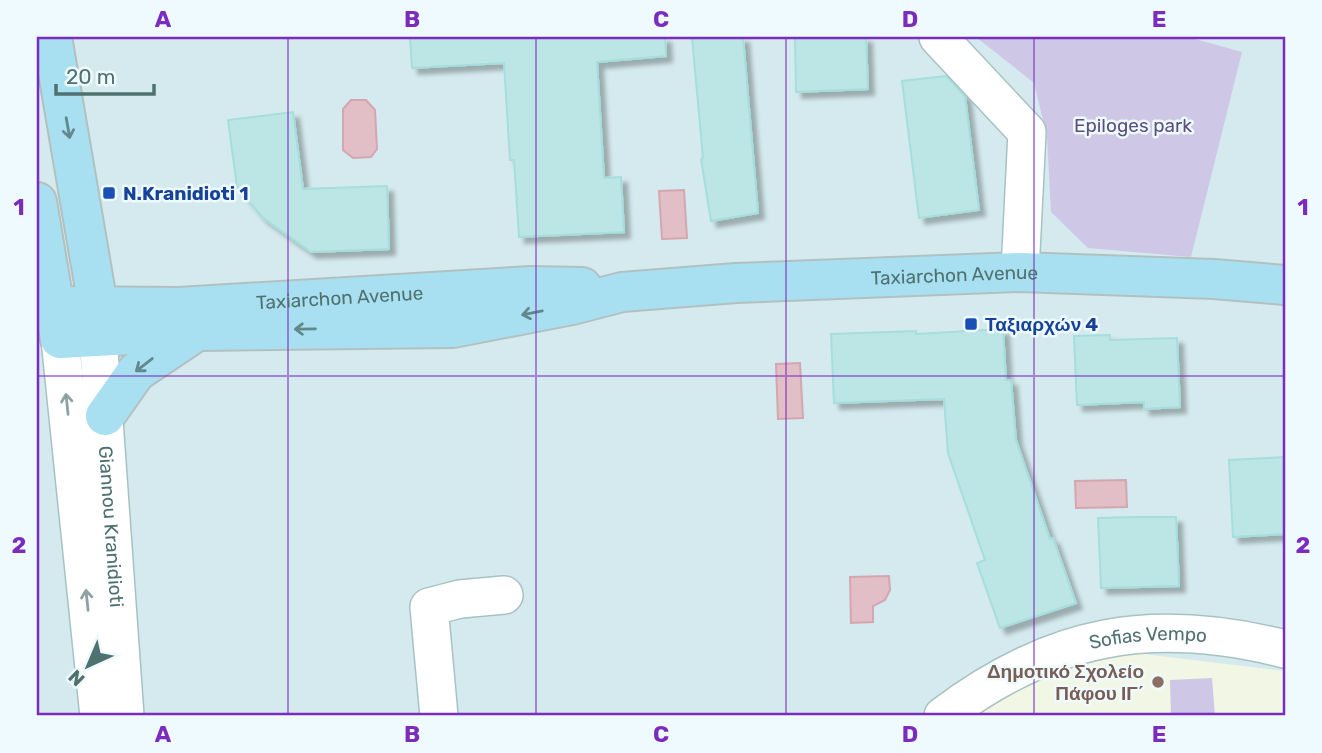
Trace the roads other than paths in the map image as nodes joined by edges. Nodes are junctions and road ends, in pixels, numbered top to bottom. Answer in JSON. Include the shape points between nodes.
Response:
{"nodes":[{"id":1,"x":52,"y":37,"type":"edge"},
{"id":2,"x":938,"y":37,"type":"edge"},
{"id":3,"x":37,"y":202,"type":"edge"},
{"id":4,"x":1020,"y":272,"type":"junction"},
{"id":5,"x":1285,"y":285,"type":"edge"},
{"id":6,"x":622,"y":292,"type":"junction"},
{"id":7,"x":98,"y":321,"type":"junction"},
{"id":8,"x":58,"y":323,"type":"junction"},
{"id":9,"x":199,"y":331,"type":"junction"},
{"id":10,"x":104,"y":416,"type":"junction"},
{"id":11,"x":504,"y":595,"type":"dead end"},
{"id":12,"x":1285,"y":649,"type":"edge"},
{"id":13,"x":99,"y":716,"type":"edge"},
{"id":14,"x":125,"y":716,"type":"edge"},
{"id":15,"x":439,"y":716,"type":"edge"},
{"id":16,"x":943,"y":716,"type":"edge"}],
"edges":[{"from":1,"to":7,"type":"main road","name":"Giannou Kranidioti","one_way":true},
{"from":2,"to":4,"type":"street","via":[[1027,132]]},
{"from":3,"to":8,"type":"main road","name":"Giannou Kranidioti"},
{"from":4,"to":5,"type":"main road","name":"Taxiarchon Avenue"},
{"from":4,"to":6,"type":"main road","name":"Taxiarchon Avenue"},
{"from":6,"to":7,"type":"main road","name":"Taxiarchon Avenue","via":[[531,286],[179,307]]},
{"from":6,"to":9,"type":"main road","name":"Taxiarchon Avenue","one_way":true,"via":[[453,328]]},
{"from":7,"to":8,"type":"main road","name":"Taxiarchon Avenue"},
{"from":7,"to":9,"type":"main road","name":"Taxiarchon Avenue"},
{"from":7,"to":10,"type":"street","name":"Giannou Kranidioti"},
{"from":13,"to":8,"type":"street","name":"Giannou Kranidioti","one_way":true},
{"from":9,"to":10,"type":"main road","one_way":true,"via":[[135,372]]},
{"from":10,"to":14,"type":"street","name":"Giannou Kranidioti"},
{"from":11,"to":15,"type":"street","via":[[429,607]]},
{"from":12,"to":16,"type":"street","name":"Sofias Vempo","via":[[1209,635],[1161,631],[1118,635],[1038,660],[978,690]]}]}
